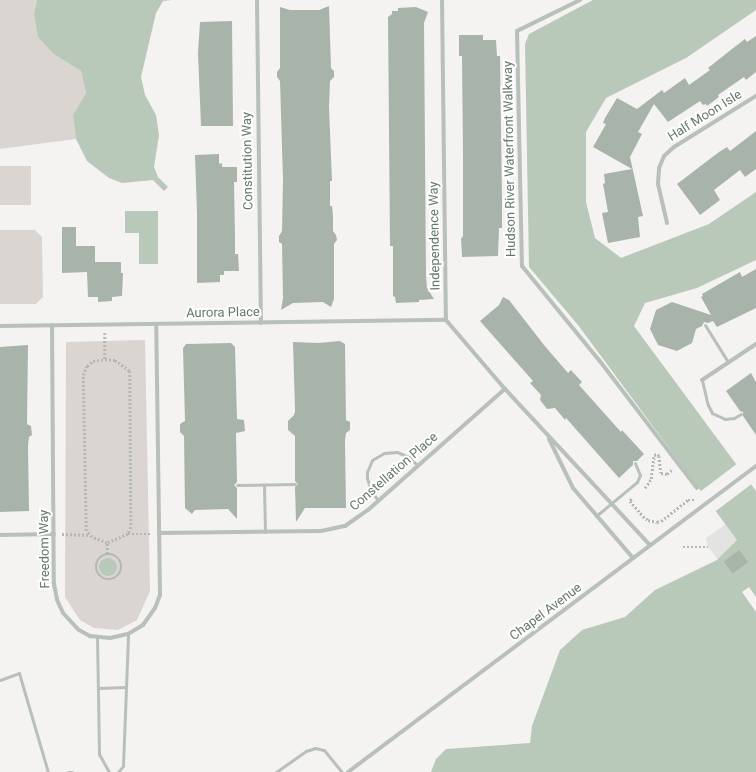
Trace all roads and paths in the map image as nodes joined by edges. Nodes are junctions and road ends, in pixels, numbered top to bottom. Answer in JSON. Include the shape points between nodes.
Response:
{"nodes":[{"id":1,"x":257,"y":0,"type":"edge"},
{"id":2,"x":442,"y":0,"type":"edge"},
{"id":3,"x":580,"y":0,"type":"edge"},
{"id":4,"x":756,"y":96,"type":"edge"},
{"id":5,"x":667,"y":223,"type":"dead end"},
{"id":6,"x":446,"y":320,"type":"junction"},
{"id":7,"x":261,"y":323,"type":"junction"},
{"id":8,"x":105,"y":324,"type":"junction"},
{"id":9,"x":156,"y":324,"type":"junction"},
{"id":10,"x":52,"y":325,"type":"junction"},
{"id":11,"x":705,"y":325,"type":"dead end"},
{"id":12,"x":0,"y":326,"type":"edge"},
{"id":13,"x":756,"y":344,"type":"edge"},
{"id":14,"x":105,"y":359,"type":"junction"},
{"id":15,"x":728,"y":362,"type":"junction"},
{"id":16,"x":702,"y":380,"type":"joint"},
{"id":17,"x":505,"y":389,"type":"junction"},
{"id":18,"x":741,"y":414,"type":"dead end"},
{"id":19,"x":546,"y":433,"type":"junction"},
{"id":20,"x":635,"y":463,"type":"dead end"},
{"id":21,"x":417,"y":465,"type":"junction"},
{"id":22,"x":680,"y":465,"type":"junction"},
{"id":23,"x":756,"y":466,"type":"edge"},
{"id":24,"x":295,"y":484,"type":"dead end"},
{"id":25,"x":237,"y":485,"type":"dead end"},
{"id":26,"x":264,"y":485,"type":"junction"},
{"id":27,"x":697,"y":488,"type":"dead end"},
{"id":28,"x":640,"y":492,"type":"dead end"},
{"id":29,"x":635,"y":496,"type":"dead end"},
{"id":30,"x":700,"y":496,"type":"dead end"},
{"id":31,"x":378,"y":500,"type":"junction"},
{"id":32,"x":612,"y":503,"type":"junction"},
{"id":33,"x":596,"y":516,"type":"junction"},
{"id":34,"x":265,"y":532,"type":"junction"},
{"id":35,"x":160,"y":533,"type":"junction"},
{"id":36,"x":54,"y":534,"type":"junction"},
{"id":37,"x":89,"y":534,"type":"junction"},
{"id":38,"x":128,"y":534,"type":"junction"},
{"id":39,"x":0,"y":535,"type":"edge"},
{"id":40,"x":107,"y":543,"type":"junction"},
{"id":41,"x":650,"y":545,"type":"junction"},
{"id":42,"x":683,"y":547,"type":"dead end"},
{"id":43,"x":708,"y":547,"type":"dead end"},
{"id":44,"x":107,"y":554,"type":"junction"},
{"id":45,"x":633,"y":558,"type":"junction"},
{"id":46,"x":128,"y":634,"type":"junction"},
{"id":47,"x":97,"y":637,"type":"junction"},
{"id":48,"x":0,"y":680,"type":"edge"},
{"id":49,"x":126,"y":687,"type":"junction"},
{"id":50,"x":98,"y":688,"type":"junction"},
{"id":51,"x":48,"y":772,"type":"edge"},
{"id":52,"x":68,"y":772,"type":"edge"},
{"id":53,"x":72,"y":772,"type":"edge"},
{"id":54,"x":109,"y":772,"type":"edge"},
{"id":55,"x":118,"y":772,"type":"edge"},
{"id":56,"x":276,"y":772,"type":"edge"},
{"id":57,"x":342,"y":772,"type":"edge"},
{"id":58,"x":348,"y":772,"type":"edge"}],
"edges":[{"from":1,"to":7,"type":"street","name":"Constitution Way"},
{"from":2,"to":6,"type":"street","name":"Independence Way"},
{"from":3,"to":22,"type":"street","name":"Hudson River Waterfront Walkway","via":[[517,31],[522,266]]},
{"from":4,"to":5,"type":"street","name":"Half Moon Isle","via":[[674,147],[664,156],[659,168],[658,184]]},
{"from":6,"to":7,"type":"street","name":"Aurora Place"},
{"from":6,"to":17,"type":"street"},
{"from":7,"to":9,"type":"street","name":"Aurora Place"},
{"from":8,"to":9,"type":"street","name":"Aurora Place"},
{"from":8,"to":10,"type":"street","name":"Aurora Place"},
{"from":8,"to":14,"type":"path"},
{"from":9,"to":35,"type":"street","name":"Freedom Way"},
{"from":10,"to":12,"type":"street","name":"Aurora Place"},
{"from":10,"to":36,"type":"street","name":"Freedom Way"},
{"from":11,"to":15,"type":"lane"},
{"from":13,"to":15,"type":"street"},
{"from":14,"to":37,"type":"path","via":[[93,361],[83,375],[86,531]]},
{"from":14,"to":38,"type":"path","via":[[115,360],[130,371],[131,526]]},
{"from":15,"to":16,"type":"street"},
{"from":16,"to":18,"type":"lane","via":[[712,413],[720,418],[729,419]]},
{"from":17,"to":19,"type":"street"},
{"from":17,"to":21,"type":"street","name":"Constellation Place"},
{"from":19,"to":32,"type":"street"},
{"from":19,"to":33,"type":"street","via":[[573,488]]},
{"from":20,"to":32,"type":"lane","via":[[639,479]]},
{"from":21,"to":31,"type":"street","name":"Constellation Place"},
{"from":21,"to":31,"type":"lane","via":[[409,457],[397,452],[384,453],[372,460],[367,478],[371,491]]},
{"from":22,"to":27,"type":"street","name":"Hudson River Waterfront Walkway"},
{"from":22,"to":28,"type":"path","via":[[667,474],[661,474],[659,456],[654,455],[651,479]]},
{"from":23,"to":41,"type":"street","name":"Chapel Avenue"},
{"from":24,"to":26,"type":"lane"},
{"from":25,"to":26,"type":"lane"},
{"from":26,"to":34,"type":"lane"},
{"from":29,"to":30,"type":"path","via":[[630,501],[640,514],[648,520],[657,522],[688,500],[696,500]]},
{"from":31,"to":34,"type":"street","name":"Constellation Place","via":[[352,522],[338,528],[321,531]]},
{"from":32,"to":33,"type":"lane"},
{"from":32,"to":41,"type":"street"},
{"from":33,"to":45,"type":"street"},
{"from":34,"to":35,"type":"street","name":"Constellation Place"},
{"from":35,"to":38,"type":"path"},
{"from":35,"to":46,"type":"street","name":"Freedom Way","via":[[158,601],[147,620]]},
{"from":36,"to":37,"type":"path"},
{"from":36,"to":39,"type":"street"},
{"from":36,"to":47,"type":"street","name":"Freedom Way","via":[[54,584],[59,607],[67,620],[79,630]]},
{"from":37,"to":40,"type":"path"},
{"from":38,"to":40,"type":"path"},
{"from":40,"to":44,"type":"path"},
{"from":41,"to":45,"type":"street","name":"Chapel Avenue"},
{"from":42,"to":43,"type":"path"},
{"from":44,"to":44,"type":"path","via":[[99,558],[96,570],[100,577],[112,580],[119,575],[122,567],[119,558]]},
{"from":45,"to":58,"type":"street","name":"Chapel Avenue"},
{"from":46,"to":47,"type":"street","name":"Freedom Way","via":[[117,638]]},
{"from":46,"to":49,"type":"lane"},
{"from":47,"to":50,"type":"lane"},
{"from":48,"to":51,"type":"lane","via":[[20,673]]},
{"from":49,"to":50,"type":"lane"},
{"from":49,"to":55,"type":"lane","via":[[123,766]]},
{"from":50,"to":54,"type":"lane","via":[[98,754]]},
{"from":52,"to":53,"type":"lane"},
{"from":56,"to":57,"type":"lane","via":[[306,751],[315,748],[324,750]]}]}
